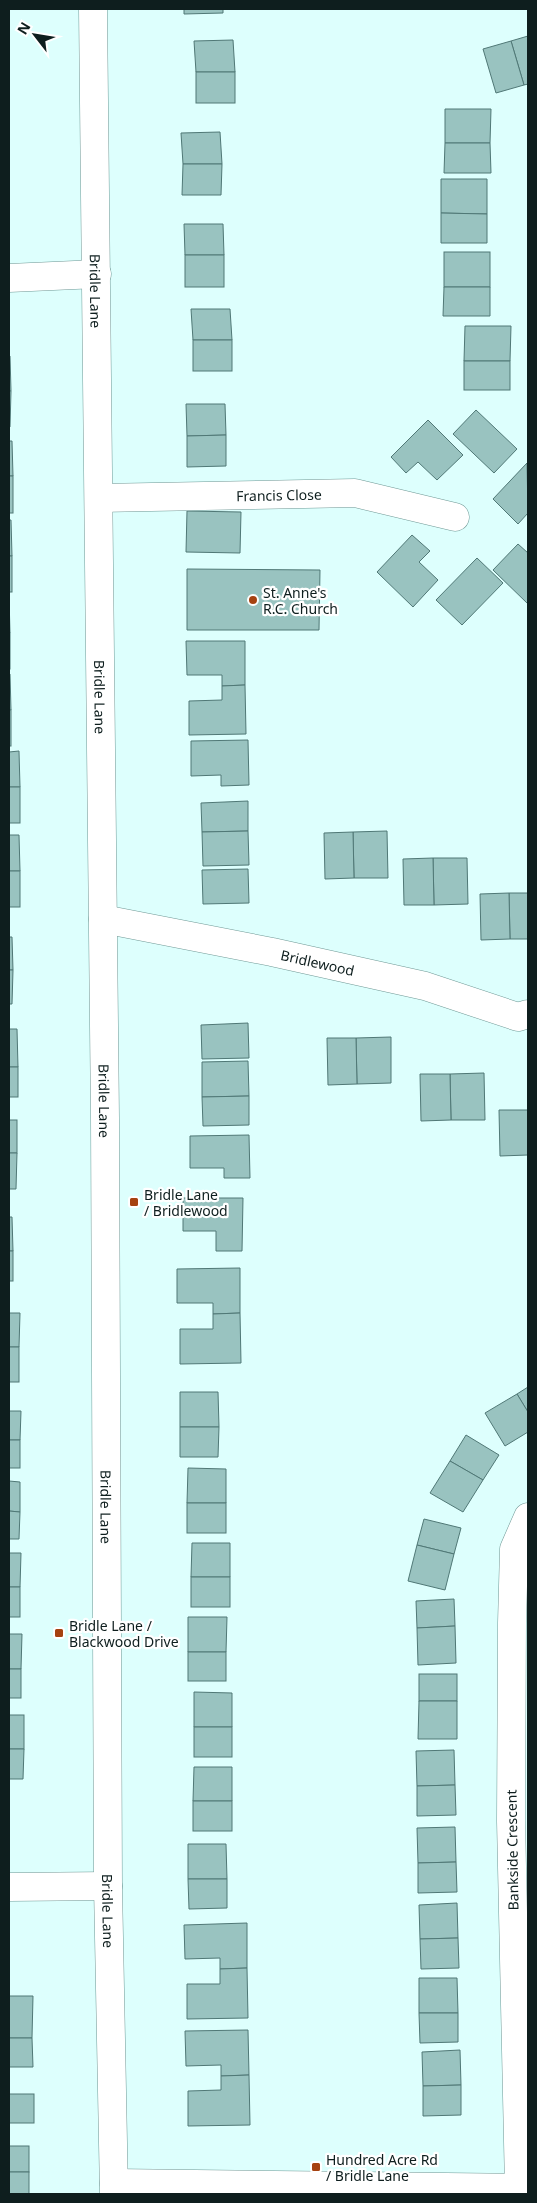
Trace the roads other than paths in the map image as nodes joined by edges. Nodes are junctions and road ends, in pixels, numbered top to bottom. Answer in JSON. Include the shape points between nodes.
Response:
{"nodes":[{"id":1,"x":92,"y":9,"type":"edge"},
{"id":2,"x":97,"y":274,"type":"junction"},
{"id":3,"x":9,"y":278,"type":"edge"},
{"id":4,"x":99,"y":498,"type":"junction"},
{"id":5,"x":455,"y":517,"type":"dead end"},
{"id":6,"x":103,"y":919,"type":"junction"},
{"id":7,"x":528,"y":1014,"type":"edge"},
{"id":8,"x":528,"y":1516,"type":"edge"},
{"id":9,"x":520,"y":1821,"type":"edge"},
{"id":10,"x":108,"y":1886,"type":"junction"},
{"id":11,"x":9,"y":1887,"type":"edge"},
{"id":12,"x":524,"y":2187,"type":"edge"},
{"id":13,"x":114,"y":2189,"type":"edge"}],
"edges":[{"from":1,"to":2,"type":"street","name":"Bridle Lane"},
{"from":2,"to":3,"type":"street"},
{"from":2,"to":4,"type":"street","name":"Bridle Lane"},
{"from":4,"to":5,"type":"street","name":"Francis Close","via":[[355,492]]},
{"from":4,"to":6,"type":"street","name":"Bridle Lane"},
{"from":6,"to":7,"type":"street","name":"Bridlewood","via":[[425,986],[518,1017]]},
{"from":6,"to":10,"type":"street","name":"Bridle Lane"},
{"from":8,"to":9,"type":"street","name":"Bankside Crescent","via":[[514,1549],[512,1623]]},
{"from":9,"to":12,"type":"street","name":"Bankside Crescent"},
{"from":10,"to":11,"type":"street"},
{"from":10,"to":13,"type":"street","name":"Bridle Lane"},
{"from":12,"to":13,"type":"street"}]}
